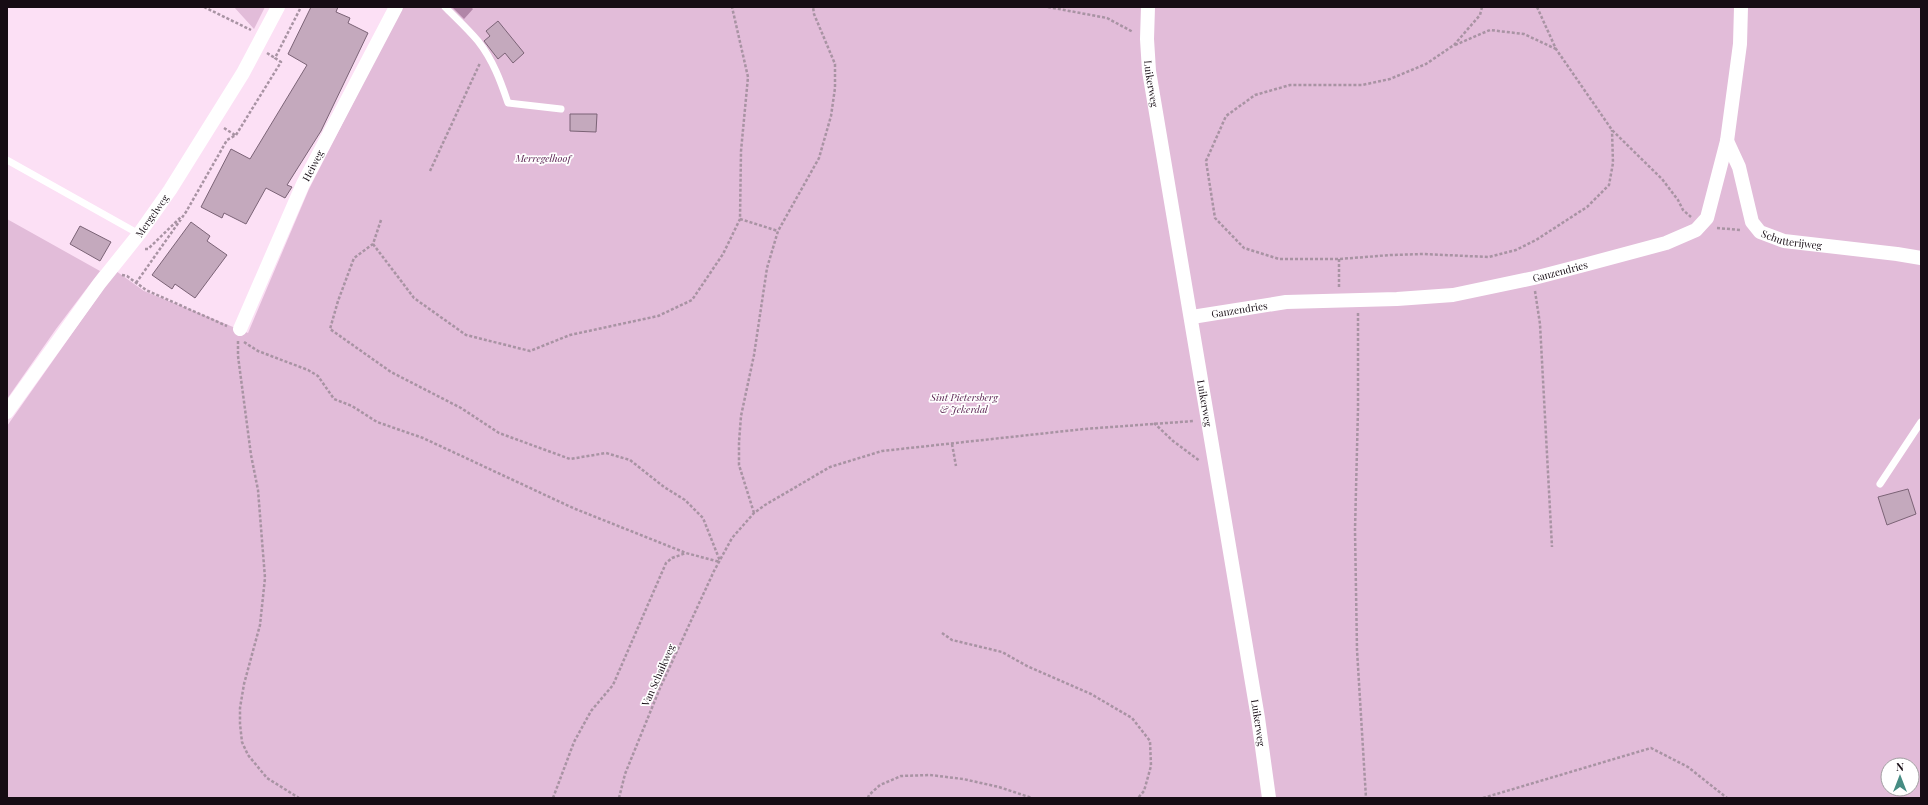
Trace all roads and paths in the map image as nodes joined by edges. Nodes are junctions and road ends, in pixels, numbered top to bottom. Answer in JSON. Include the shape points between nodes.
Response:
{"nodes":[{"id":1,"x":204,"y":7,"type":"edge"},
{"id":2,"x":278,"y":7,"type":"edge"},
{"id":3,"x":300,"y":7,"type":"edge"},
{"id":4,"x":396,"y":7,"type":"edge"},
{"id":5,"x":445,"y":7,"type":"edge"},
{"id":6,"x":732,"y":7,"type":"edge"},
{"id":7,"x":813,"y":7,"type":"edge"},
{"id":8,"x":1048,"y":7,"type":"edge"},
{"id":9,"x":1148,"y":7,"type":"edge"},
{"id":10,"x":1482,"y":7,"type":"edge"},
{"id":11,"x":1537,"y":7,"type":"edge"},
{"id":12,"x":1741,"y":7,"type":"edge"},
{"id":13,"x":264,"y":36,"type":"junction"},
{"id":14,"x":1147,"y":39,"type":"junction"},
{"id":15,"x":1454,"y":45,"type":"junction"},
{"id":16,"x":1556,"y":49,"type":"junction"},
{"id":17,"x":485,"y":52,"type":"junction"},
{"id":18,"x":561,"y":109,"type":"dead end"},
{"id":19,"x":1612,"y":130,"type":"junction"},
{"id":20,"x":1727,"y":141,"type":"junction"},
{"id":21,"x":7,"y":160,"type":"edge"},
{"id":22,"x":430,"y":171,"type":"dead end"},
{"id":23,"x":186,"y":212,"type":"junction"},
{"id":24,"x":740,"y":219,"type":"junction"},
{"id":25,"x":381,"y":220,"type":"dead end"},
{"id":26,"x":1700,"y":226,"type":"junction"},
{"id":27,"x":778,"y":231,"type":"junction"},
{"id":28,"x":1760,"y":232,"type":"junction"},
{"id":29,"x":139,"y":234,"type":"junction"},
{"id":30,"x":373,"y":244,"type":"junction"},
{"id":31,"x":125,"y":251,"type":"junction"},
{"id":32,"x":1921,"y":258,"type":"edge"},
{"id":33,"x":1339,"y":259,"type":"junction"},
{"id":34,"x":120,"y":276,"type":"dead end"},
{"id":35,"x":1534,"y":278,"type":"junction"},
{"id":36,"x":136,"y":283,"type":"junction"},
{"id":37,"x":1338,"y":300,"type":"junction"},
{"id":38,"x":1358,"y":301,"type":"junction"},
{"id":39,"x":1192,"y":317,"type":"junction"},
{"id":40,"x":238,"y":335,"type":"junction"},
{"id":41,"x":7,"y":412,"type":"edge"},
{"id":42,"x":1208,"y":419,"type":"junction"},
{"id":43,"x":1921,"y":422,"type":"edge"},
{"id":44,"x":1154,"y":423,"type":"junction"},
{"id":45,"x":952,"y":444,"type":"junction"},
{"id":46,"x":956,"y":466,"type":"dead end"},
{"id":47,"x":1216,"y":472,"type":"junction"},
{"id":48,"x":1880,"y":484,"type":"dead end"},
{"id":49,"x":754,"y":514,"type":"junction"},
{"id":50,"x":1552,"y":547,"type":"dead end"},
{"id":51,"x":686,"y":553,"type":"junction"},
{"id":52,"x":720,"y":562,"type":"junction"},
{"id":53,"x":942,"y":633,"type":"dead end"},
{"id":54,"x":298,"y":798,"type":"edge"},
{"id":55,"x":552,"y":798,"type":"edge"},
{"id":56,"x":619,"y":798,"type":"edge"},
{"id":57,"x":868,"y":798,"type":"edge"},
{"id":58,"x":1032,"y":798,"type":"edge"},
{"id":59,"x":1138,"y":798,"type":"edge"},
{"id":60,"x":1269,"y":798,"type":"edge"},
{"id":61,"x":1366,"y":798,"type":"edge"},
{"id":62,"x":1483,"y":798,"type":"edge"},
{"id":63,"x":1727,"y":798,"type":"edge"}],
"edges":[{"from":1,"to":13,"type":"path"},
{"from":2,"to":13,"type":"street","name":"Mergelweg"},
{"from":3,"to":23,"type":"path","via":[[275,58],[281,62],[236,135],[227,140]]},
{"from":4,"to":40,"type":"street","name":"Heiweg","via":[[302,184]]},
{"from":5,"to":17,"type":"lane"},
{"from":6,"to":24,"type":"path","via":[[748,77],[741,151]]},
{"from":7,"to":27,"type":"path","via":[[835,64],[831,116],[819,158]]},
{"from":8,"to":14,"type":"path","via":[[1107,18]]},
{"from":9,"to":14,"type":"street","name":"Luikerweg"},
{"from":10,"to":15,"type":"path","via":[[1480,15]]},
{"from":11,"to":16,"type":"path"},
{"from":12,"to":20,"type":"street","via":[[1740,44]]},
{"from":13,"to":29,"type":"street","name":"Mergelweg","via":[[170,190]]},
{"from":14,"to":39,"type":"street","name":"Luikerweg","via":[[1150,71]]},
{"from":15,"to":16,"type":"path","via":[[1490,30],[1524,34]]},
{"from":15,"to":33,"type":"path","via":[[1426,64],[1390,79],[1362,85],[1290,85],[1255,95],[1226,116],[1206,160],[1214,218],[1244,248],[1279,259]]},
{"from":16,"to":19,"type":"path"},
{"from":17,"to":18,"type":"lane","via":[[499,76],[508,103]]},
{"from":17,"to":22,"type":"path"},
{"from":19,"to":26,"type":"path","via":[[1662,179],[1683,210]]},
{"from":19,"to":33,"type":"path","via":[[1614,163],[1609,184],[1587,207],[1516,250],[1489,257],[1391,255]]},
{"from":20,"to":26,"type":"street","via":[[1707,218]]},
{"from":20,"to":28,"type":"street","name":"Schutterijweg","via":[[1739,167],[1752,222]]},
{"from":21,"to":29,"type":"lane"},
{"from":23,"to":31,"type":"path","via":[[148,249]]},
{"from":23,"to":36,"type":"path"},
{"from":24,"to":27,"type":"path"},
{"from":24,"to":30,"type":"path","via":[[723,254],[692,300],[658,316],[570,335],[530,352],[466,335],[414,298]]},
{"from":25,"to":30,"type":"path"},
{"from":26,"to":28,"type":"path"},
{"from":26,"to":35,"type":"street","name":"Ganzendries","via":[[1666,243]]},
{"from":27,"to":49,"type":"path","via":[[767,268],[754,355],[741,416],[739,465]]},
{"from":28,"to":32,"type":"street","name":"Schutterijweg","via":[[1784,241]]},
{"from":29,"to":31,"type":"street","name":"Mergelweg"},
{"from":30,"to":52,"type":"path","via":[[354,258],[330,329],[391,372],[461,408],[499,433],[570,459],[606,454],[630,460],[685,500],[703,518]]},
{"from":31,"to":41,"type":"street","name":"Mergelweg"},
{"from":33,"to":37,"type":"path"},
{"from":34,"to":36,"type":"path","via":[[127,276]]},
{"from":35,"to":38,"type":"street","name":"Ganzendries","via":[[1453,294]]},
{"from":35,"to":50,"type":"path","via":[[1540,324]]},
{"from":36,"to":40,"type":"path"},
{"from":37,"to":38,"type":"street","name":"Ganzendries"},
{"from":37,"to":39,"type":"street","name":"Ganzendries","via":[[1262,305]]},
{"from":38,"to":61,"type":"path","via":[[1354,530],[1357,650]]},
{"from":39,"to":42,"type":"street","name":"Luikerweg"},
{"from":40,"to":51,"type":"path","via":[[258,351],[318,376],[334,399],[352,406],[378,422],[423,438],[573,508]]},
{"from":40,"to":54,"type":"path","via":[[238,356],[258,490],[265,578],[260,625],[240,708],[242,742],[248,755],[267,778]]},
{"from":42,"to":44,"type":"path","name":"Van Schaikweg"},
{"from":42,"to":47,"type":"street","name":"Luikerweg"},
{"from":43,"to":48,"type":"lane"},
{"from":44,"to":45,"type":"path","name":"Van Schaikweg"},
{"from":44,"to":47,"type":"path","via":[[1173,441]]},
{"from":45,"to":46,"type":"path"},
{"from":45,"to":49,"type":"path","name":"Van Schaikweg","via":[[882,451],[830,467]]},
{"from":47,"to":60,"type":"street","name":"Luikerweg"},
{"from":49,"to":52,"type":"path","name":"Van Schaikweg","via":[[732,538]]},
{"from":51,"to":52,"type":"path"},
{"from":51,"to":55,"type":"path","via":[[672,558],[666,564],[613,685],[591,710],[574,742]]},
{"from":52,"to":56,"type":"path","name":"Van Schaikweg","via":[[660,688],[625,774]]},
{"from":53,"to":59,"type":"path","via":[[952,640],[1002,652],[1091,694],[1132,718],[1150,741],[1151,766],[1144,791]]},
{"from":57,"to":58,"type":"path","via":[[880,785],[901,776],[930,775],[999,787]]},
{"from":62,"to":63,"type":"path","via":[[1651,748],[1688,767]]}]}
